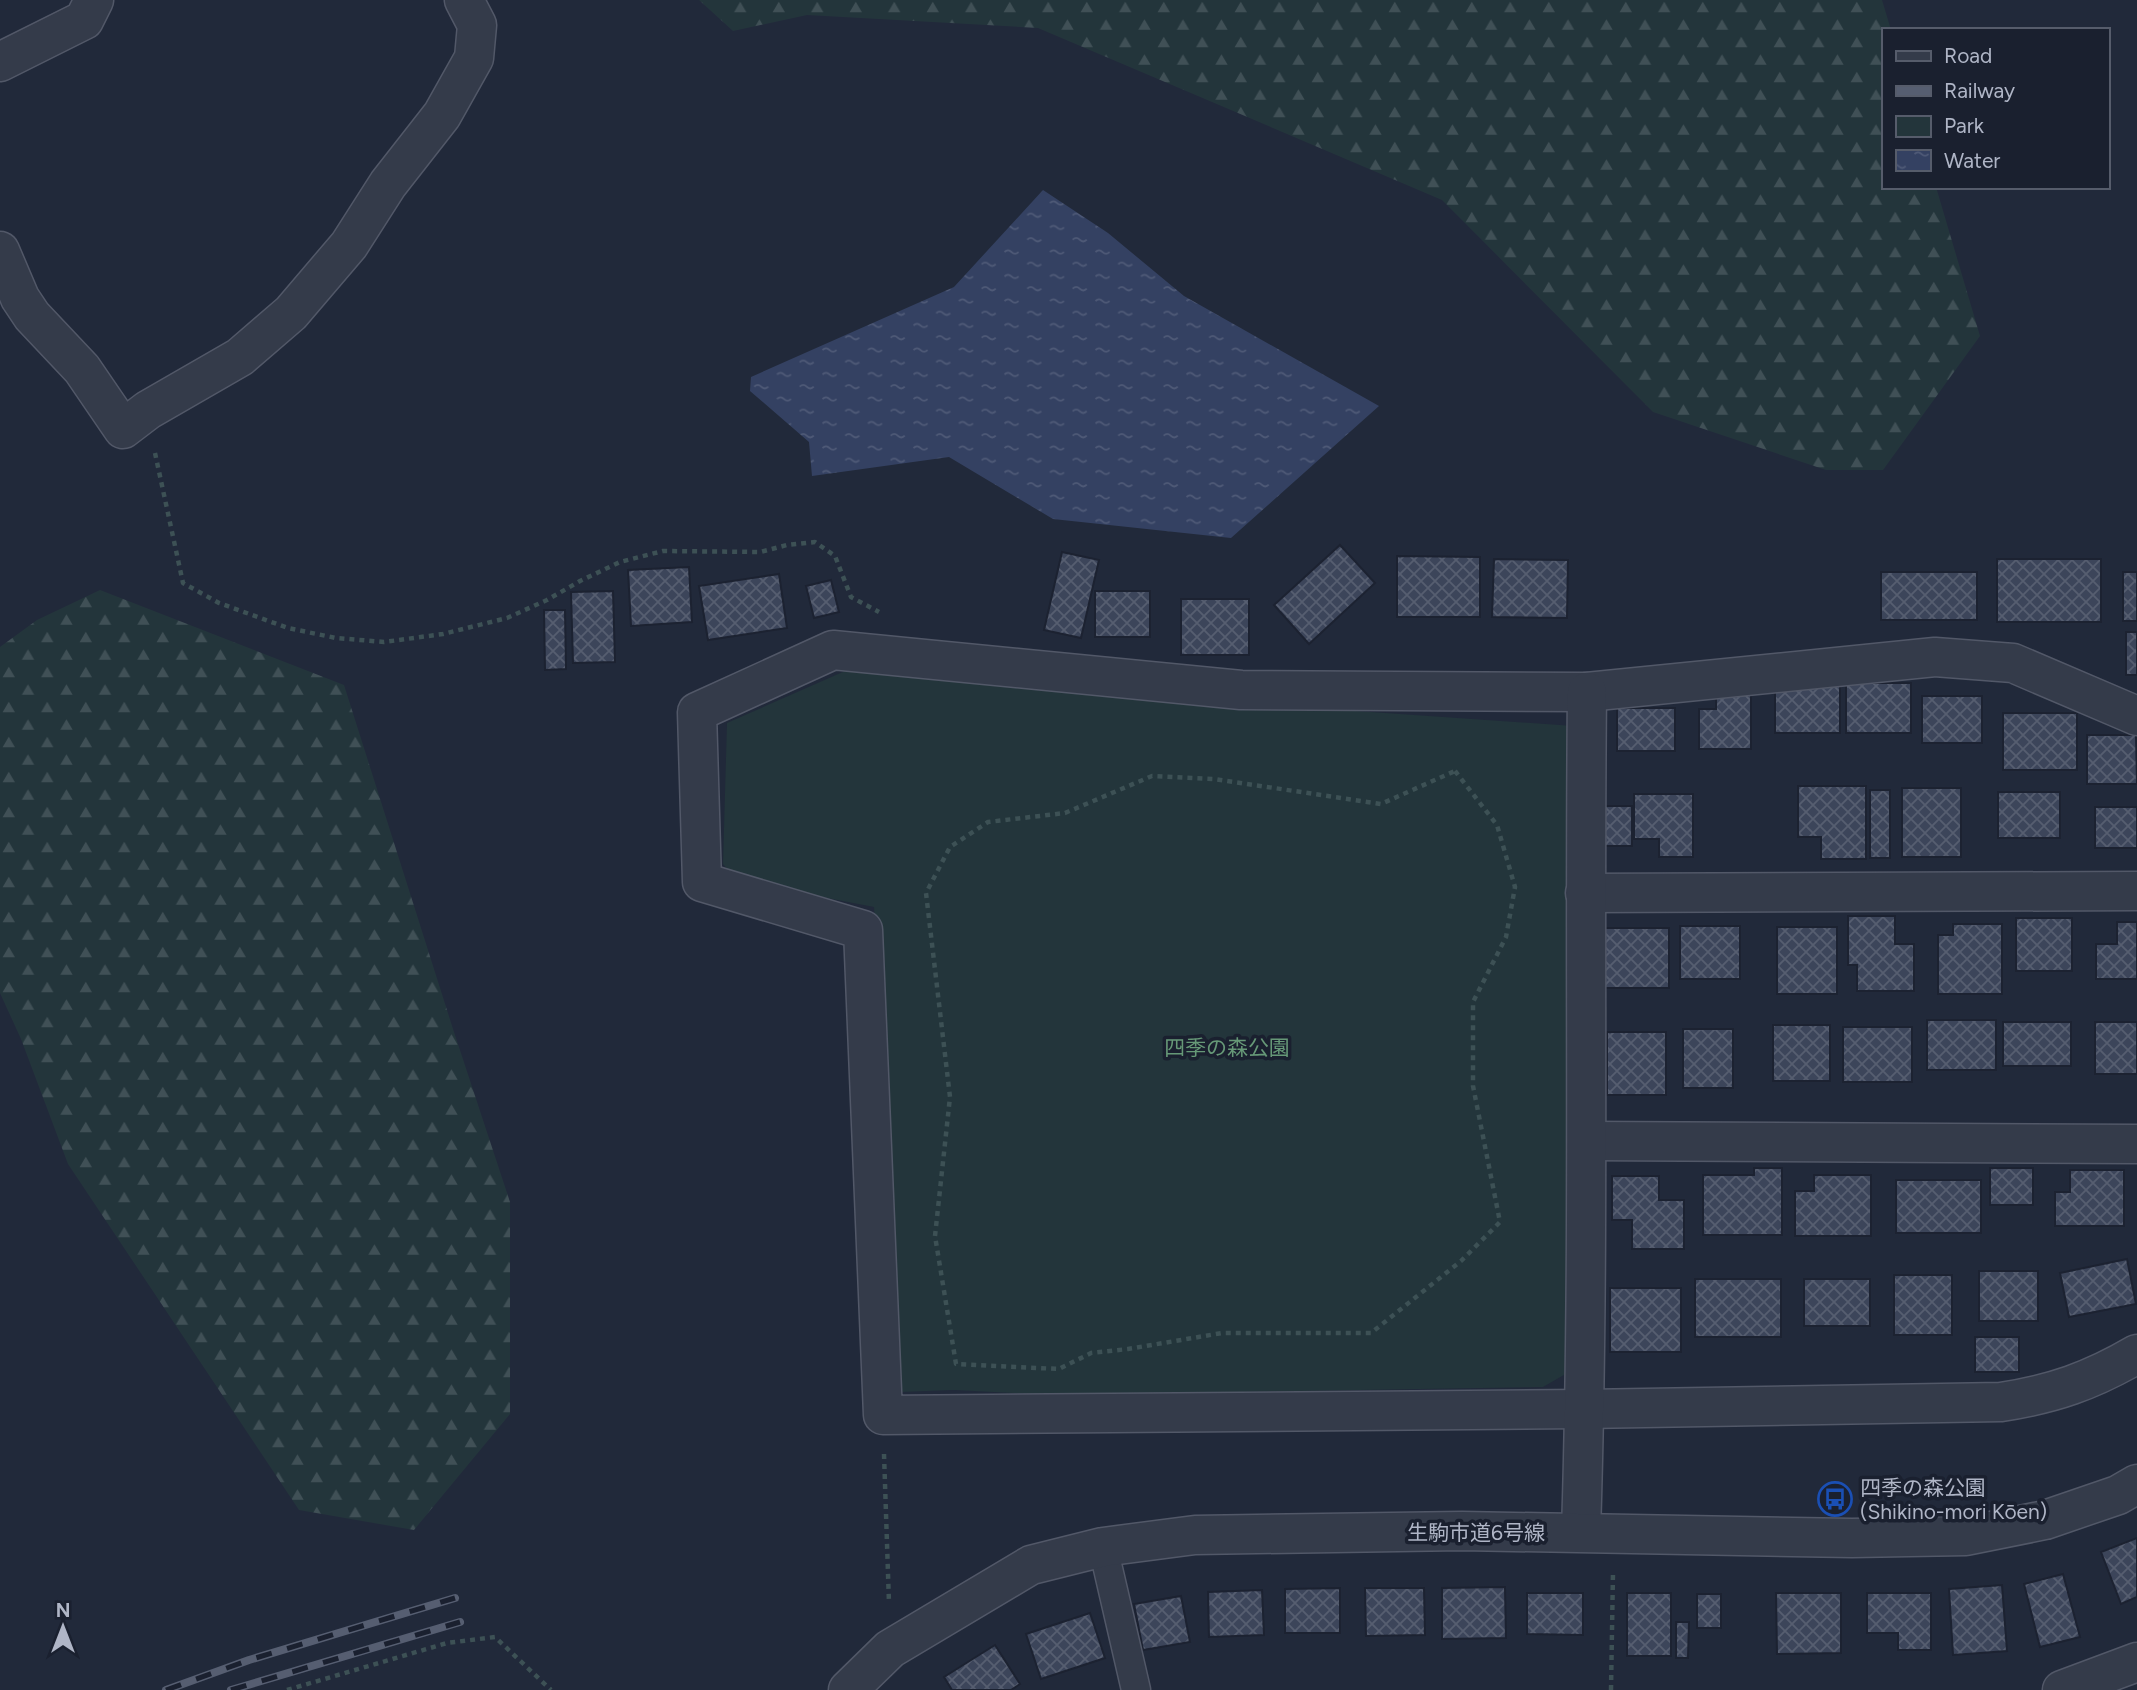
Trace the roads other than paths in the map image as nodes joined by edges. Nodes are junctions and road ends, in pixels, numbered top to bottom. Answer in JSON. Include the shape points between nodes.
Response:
{"nodes":[{"id":1,"x":94,"y":0,"type":"edge"},
{"id":2,"x":464,"y":0,"type":"edge"},
{"id":3,"x":0,"y":62,"type":"edge"},
{"id":4,"x":0,"y":251,"type":"edge"},
{"id":5,"x":1587,"y":691,"type":"junction"},
{"id":6,"x":2137,"y":716,"type":"edge"},
{"id":7,"x":2137,"y":891,"type":"edge"},
{"id":8,"x":1585,"y":893,"type":"junction"},
{"id":9,"x":1587,"y":1141,"type":"junction"},
{"id":10,"x":2137,"y":1144,"type":"edge"},
{"id":11,"x":2137,"y":1354,"type":"edge"},
{"id":12,"x":1584,"y":1409,"type":"junction"},
{"id":13,"x":2137,"y":1484,"type":"edge"},
{"id":14,"x":1581,"y":1532,"type":"junction"},
{"id":15,"x":1103,"y":1547,"type":"junction"},
{"id":16,"x":2137,"y":1662,"type":"edge"},
{"id":17,"x":848,"y":1690,"type":"edge"},
{"id":18,"x":1136,"y":1690,"type":"edge"},
{"id":19,"x":2062,"y":1690,"type":"edge"}],
"edges":[{"from":1,"to":3,"type":"street","via":[[84,20]]},
{"from":2,"to":4,"type":"street","via":[[477,25],[474,58],[442,115],[388,184],[349,246],[291,313],[240,357],[123,429],[82,369],[32,316]]},
{"from":5,"to":6,"type":"street","via":[[1935,657],[2013,663]]},
{"from":5,"to":8,"type":"street"},
{"from":5,"to":12,"type":"street","via":[[1241,690],[833,650],[697,712],[702,882],[863,930],[883,1415]]},
{"from":7,"to":8,"type":"street"},
{"from":8,"to":9,"type":"street"},
{"from":9,"to":10,"type":"street"},
{"from":9,"to":12,"type":"street"},
{"from":11,"to":12,"type":"street","via":[[2042,1396],[2001,1402]]},
{"from":12,"to":14,"type":"street"},
{"from":13,"to":14,"type":"street","name":"生駒市道6号線","via":[[2045,1520],[1966,1536]]},
{"from":14,"to":15,"type":"street","name":"生駒市道6号線","via":[[1195,1535]]},
{"from":15,"to":17,"type":"street","name":"生駒市道6号線","via":[[1031,1565],[890,1650]]},
{"from":15,"to":18,"type":"street"},
{"from":16,"to":19,"type":"street"}]}
